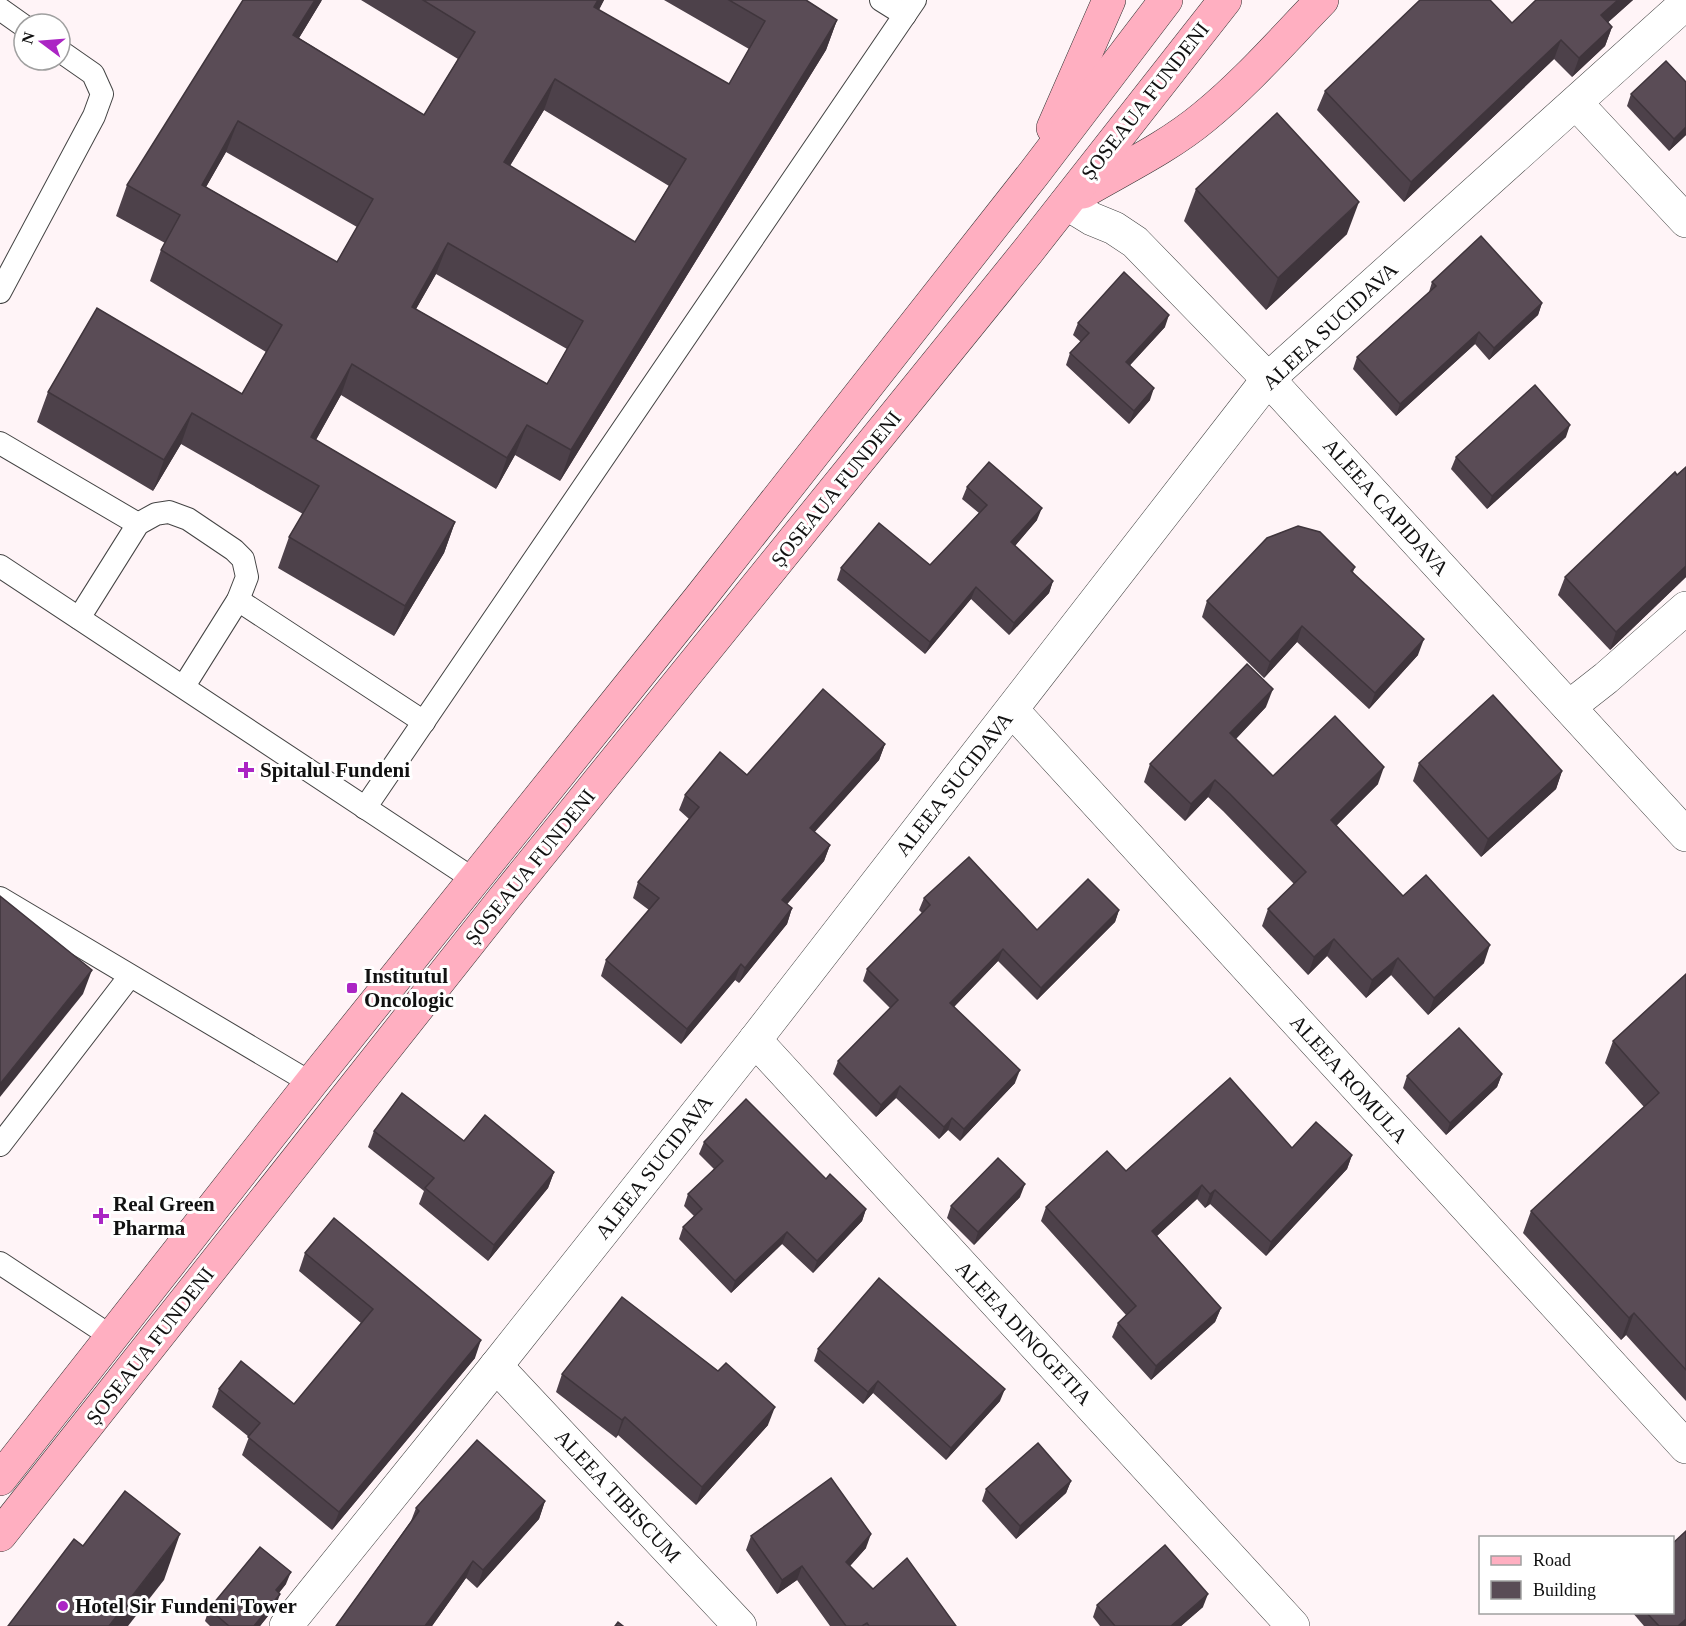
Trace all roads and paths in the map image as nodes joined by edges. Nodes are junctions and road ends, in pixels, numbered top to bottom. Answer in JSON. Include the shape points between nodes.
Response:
{"nodes":[{"id":1,"x":881,"y":0,"type":"edge"},
{"id":2,"x":1109,"y":0,"type":"edge"},
{"id":3,"x":1166,"y":0,"type":"edge"},
{"id":4,"x":1225,"y":0,"type":"edge"},
{"id":5,"x":1322,"y":0,"type":"edge"},
{"id":6,"x":1686,"y":3,"type":"edge"},
{"id":7,"x":910,"y":8,"type":"edge"},
{"id":8,"x":72,"y":59,"type":"edge"},
{"id":9,"x":1576,"y":103,"type":"junction"},
{"id":10,"x":1035,"y":172,"type":"junction"},
{"id":11,"x":1066,"y":202,"type":"junction"},
{"id":12,"x":1686,"y":221,"type":"edge"},
{"id":13,"x":0,"y":292,"type":"edge"},
{"id":14,"x":1269,"y":379,"type":"junction"},
{"id":15,"x":0,"y":443,"type":"edge"},
{"id":16,"x":138,"y":524,"type":"junction"},
{"id":17,"x":0,"y":566,"type":"edge"},
{"id":18,"x":238,"y":600,"type":"junction"},
{"id":19,"x":1686,"y":608,"type":"edge"},
{"id":20,"x":79,"y":618,"type":"junction"},
{"id":21,"x":184,"y":686,"type":"junction"},
{"id":22,"x":1569,"y":707,"type":"junction"},
{"id":23,"x":1012,"y":710,"type":"junction"},
{"id":24,"x":424,"y":722,"type":"junction"},
{"id":25,"x":365,"y":808,"type":"junction"},
{"id":26,"x":1686,"y":835,"type":"edge"},
{"id":27,"x":473,"y":879,"type":"junction"},
{"id":28,"x":0,"y":898,"type":"edge"},
{"id":29,"x":130,"y":976,"type":"junction"},
{"id":30,"x":755,"y":1040,"type":"junction"},
{"id":31,"x":311,"y":1083,"type":"junction"},
{"id":32,"x":0,"y":1145,"type":"edge"},
{"id":33,"x":0,"y":1263,"type":"edge"},
{"id":34,"x":112,"y":1337,"type":"junction"},
{"id":35,"x":496,"y":1366,"type":"junction"},
{"id":36,"x":1686,"y":1448,"type":"edge"},
{"id":37,"x":0,"y":1479,"type":"edge"},
{"id":38,"x":0,"y":1535,"type":"edge"},
{"id":39,"x":286,"y":1626,"type":"edge"},
{"id":40,"x":740,"y":1626,"type":"edge"},
{"id":41,"x":1293,"y":1626,"type":"edge"}],
"edges":[{"from":1,"to":7,"type":"lane"},
{"from":2,"to":10,"type":"main road","name":"ȘOSEAUA FUNDENI"},
{"from":3,"to":10,"type":"main road","name":"ȘOSEAUA FUNDENI"},
{"from":4,"to":11,"type":"main road","name":"ȘOSEAUA FUNDENI"},
{"from":5,"to":11,"type":"main road","name":"ȘOSEAUA FUNDENI","via":[[1203,118]]},
{"from":6,"to":9,"type":"street","name":"ALEEA SUCIDAVA"},
{"from":7,"to":24,"type":"lane"},
{"from":8,"to":13,"type":"lane","via":[[93,74],[102,94]]},
{"from":9,"to":12,"type":"street"},
{"from":9,"to":14,"type":"street","name":"ALEEA SUCIDAVA"},
{"from":10,"to":27,"type":"main road","name":"ȘOSEAUA FUNDENI"},
{"from":11,"to":14,"type":"street","name":"ALEEA CAPIDAVA","via":[[1135,242]]},
{"from":11,"to":38,"type":"main road","name":"ȘOSEAUA FUNDENI","via":[[502,901]]},
{"from":14,"to":22,"type":"street","name":"ALEEA CAPIDAVA"},
{"from":14,"to":23,"type":"street","name":"ALEEA SUCIDAVA"},
{"from":15,"to":16,"type":"lane"},
{"from":16,"to":18,"type":"lane","via":[[169,512],[188,519],[234,550],[243,558],[247,577]]},
{"from":16,"to":20,"type":"lane"},
{"from":17,"to":20,"type":"lane"},
{"from":18,"to":21,"type":"lane"},
{"from":18,"to":24,"type":"lane"},
{"from":19,"to":22,"type":"street"},
{"from":20,"to":21,"type":"lane"},
{"from":21,"to":25,"type":"lane"},
{"from":22,"to":26,"type":"street","name":"ALEEA CAPIDAVA"},
{"from":23,"to":30,"type":"street","name":"ALEEA SUCIDAVA"},
{"from":23,"to":36,"type":"street","name":"ALEEA ROMULA"},
{"from":24,"to":25,"type":"lane"},
{"from":25,"to":27,"type":"lane"},
{"from":27,"to":31,"type":"main road","name":"ȘOSEAUA FUNDENI"},
{"from":28,"to":29,"type":"lane"},
{"from":29,"to":31,"type":"lane"},
{"from":29,"to":32,"type":"lane"},
{"from":30,"to":35,"type":"street","name":"ALEEA SUCIDAVA"},
{"from":30,"to":41,"type":"street","name":"ALEEA DINOGETIA"},
{"from":31,"to":34,"type":"main road","name":"ȘOSEAUA FUNDENI"},
{"from":33,"to":34,"type":"lane"},
{"from":34,"to":37,"type":"main road","name":"ȘOSEAUA FUNDENI"},
{"from":35,"to":39,"type":"street","name":"ALEEA SUCIDAVA"},
{"from":35,"to":40,"type":"street","name":"ALEEA TIBISCUM"}]}
